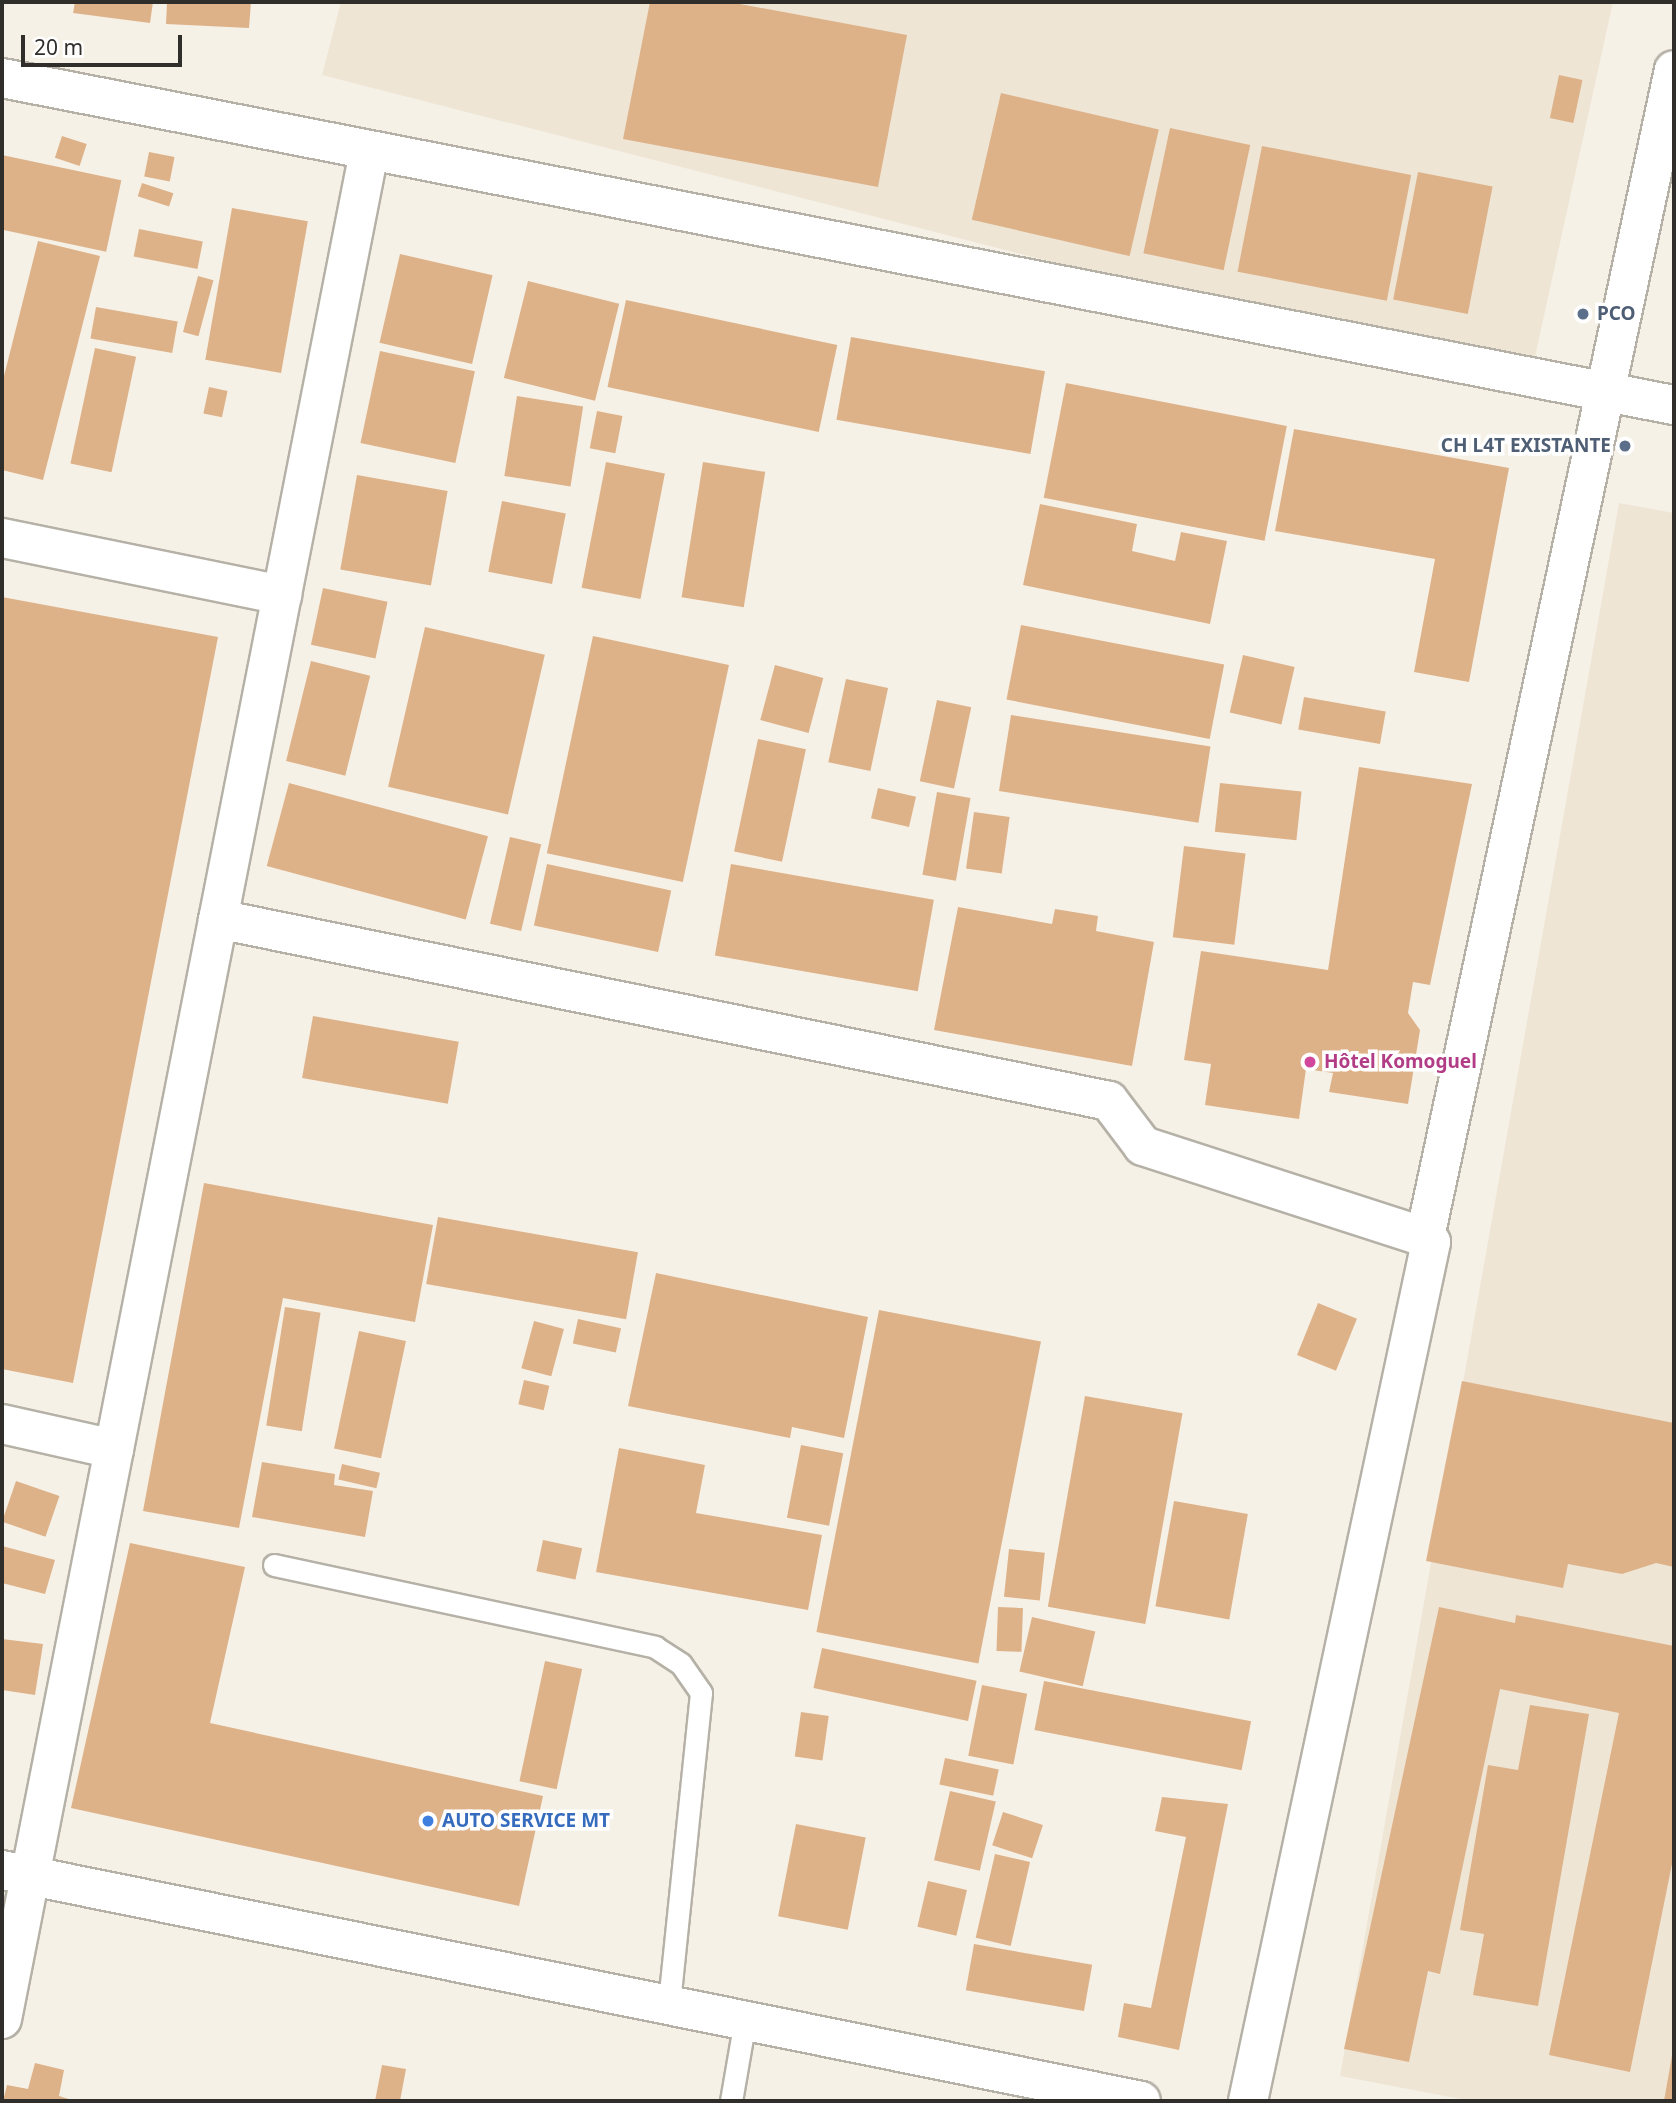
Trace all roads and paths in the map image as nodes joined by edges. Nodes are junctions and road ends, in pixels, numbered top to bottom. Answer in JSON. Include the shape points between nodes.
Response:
{"nodes":[{"id":1,"x":1674,"y":70,"type":"edge"},
{"id":2,"x":2,"y":78,"type":"edge"},
{"id":3,"x":369,"y":152,"type":"junction"},
{"id":4,"x":1609,"y":392,"type":"junction"},
{"id":5,"x":1674,"y":405,"type":"edge"},
{"id":6,"x":2,"y":538,"type":"edge"},
{"id":7,"x":282,"y":595,"type":"junction"},
{"id":8,"x":218,"y":919,"type":"junction"},
{"id":9,"x":1425,"y":1237,"type":"junction"},
{"id":10,"x":2,"y":1424,"type":"edge"},
{"id":11,"x":114,"y":1449,"type":"junction"},
{"id":12,"x":274,"y":1564,"type":"dead end"},
{"id":13,"x":16,"y":1873,"type":"edge"},
{"id":14,"x":669,"y":2004,"type":"junction"},
{"id":15,"x":2,"y":2019,"type":"edge"},
{"id":16,"x":746,"y":2020,"type":"junction"},
{"id":17,"x":731,"y":2101,"type":"edge"},
{"id":18,"x":1142,"y":2101,"type":"edge"},
{"id":19,"x":1248,"y":2101,"type":"edge"}],
"edges":[{"from":1,"to":4,"type":"street"},
{"from":2,"to":3,"type":"street"},
{"from":3,"to":4,"type":"street"},
{"from":3,"to":7,"type":"street"},
{"from":4,"to":5,"type":"street"},
{"from":4,"to":9,"type":"street"},
{"from":6,"to":7,"type":"street"},
{"from":7,"to":8,"type":"street"},
{"from":8,"to":9,"type":"street","via":[[1108,1101],[1143,1146]]},
{"from":8,"to":11,"type":"street"},
{"from":9,"to":19,"type":"street","via":[[1431,1242]]},
{"from":10,"to":11,"type":"street"},
{"from":11,"to":13,"type":"street"},
{"from":12,"to":14,"type":"lane","via":[[655,1647],[681,1664],[701,1693]]},
{"from":13,"to":14,"type":"street"},
{"from":13,"to":15,"type":"street"},
{"from":14,"to":16,"type":"street"},
{"from":16,"to":17,"type":"lane"},
{"from":16,"to":18,"type":"street"}]}
